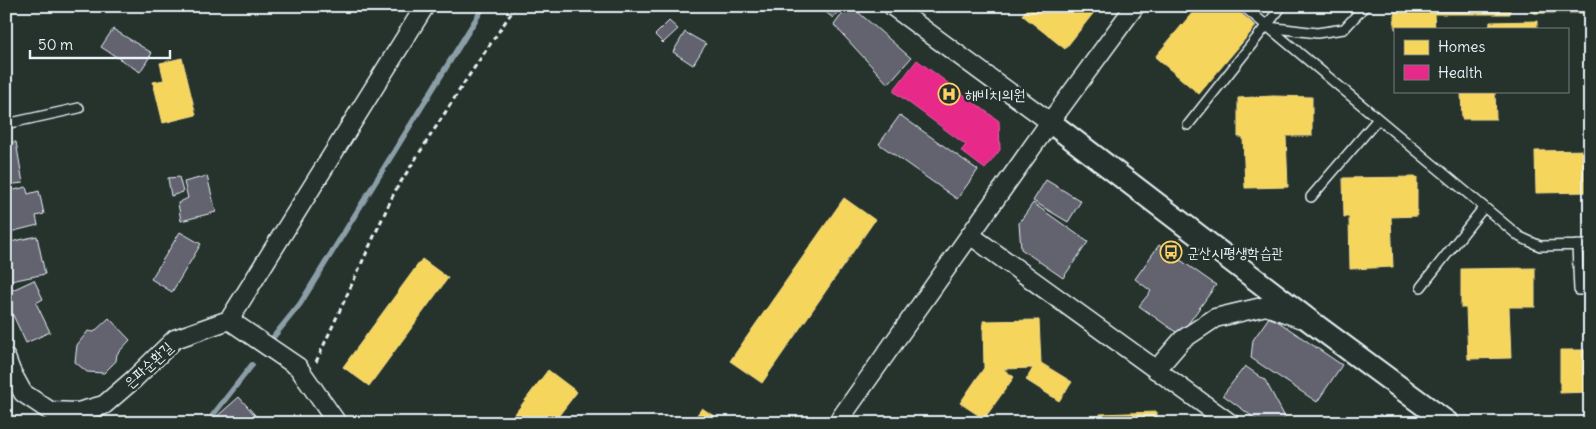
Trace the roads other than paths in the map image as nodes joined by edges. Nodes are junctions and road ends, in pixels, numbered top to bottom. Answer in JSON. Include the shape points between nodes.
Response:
{"nodes":[{"id":1,"x":425,"y":6,"type":"edge"},
{"id":2,"x":892,"y":6,"type":"edge"},
{"id":3,"x":1135,"y":6,"type":"edge"},
{"id":4,"x":1243,"y":6,"type":"edge"},
{"id":5,"x":1282,"y":6,"type":"edge"},
{"id":6,"x":1365,"y":6,"type":"edge"},
{"id":7,"x":1267,"y":27,"type":"junction"},
{"id":8,"x":79,"y":108,"type":"dead end"},
{"id":9,"x":1378,"y":119,"type":"junction"},
{"id":10,"x":1050,"y":122,"type":"junction"},
{"id":11,"x":6,"y":124,"type":"edge"},
{"id":12,"x":1188,"y":125,"type":"dead end"},
{"id":13,"x":1311,"y":197,"type":"dead end"},
{"id":14,"x":1484,"y":207,"type":"junction"},
{"id":15,"x":970,"y":235,"type":"junction"},
{"id":16,"x":1576,"y":245,"type":"junction"},
{"id":17,"x":1590,"y":245,"type":"edge"},
{"id":18,"x":1421,"y":287,"type":"dead end"},
{"id":19,"x":1590,"y":290,"type":"edge"},
{"id":20,"x":229,"y":320,"type":"junction"},
{"id":21,"x":1310,"y":322,"type":"junction"},
{"id":22,"x":6,"y":358,"type":"edge"},
{"id":23,"x":1156,"y":370,"type":"junction"},
{"id":24,"x":1435,"y":419,"type":"edge"},
{"id":25,"x":337,"y":423,"type":"edge"},
{"id":26,"x":837,"y":423,"type":"edge"},
{"id":27,"x":1230,"y":423,"type":"edge"}],
"edges":[{"from":1,"to":20,"type":"street"},
{"from":2,"to":10,"type":"street"},
{"from":3,"to":10,"type":"street"},
{"from":4,"to":7,"type":"lane"},
{"from":5,"to":7,"type":"lane"},
{"from":6,"to":7,"type":"lane","via":[[1344,28],[1317,33]]},
{"from":7,"to":9,"type":"lane"},
{"from":7,"to":12,"type":"lane"},
{"from":8,"to":11,"type":"lane"},
{"from":9,"to":13,"type":"lane"},
{"from":9,"to":14,"type":"lane"},
{"from":10,"to":15,"type":"street"},
{"from":10,"to":21,"type":"street"},
{"from":14,"to":16,"type":"lane","via":[[1520,237],[1540,246]]},
{"from":14,"to":18,"type":"lane"},
{"from":15,"to":23,"type":"street"},
{"from":15,"to":26,"type":"street"},
{"from":16,"to":17,"type":"lane"},
{"from":16,"to":19,"type":"lane","via":[[1579,290]]},
{"from":20,"to":22,"type":"street","name":"은파순환길","via":[[175,339],[104,405],[78,412],[50,411],[23,393]]},
{"from":20,"to":25,"type":"street","via":[[298,366]]},
{"from":21,"to":23,"type":"street","via":[[1266,306],[1215,318],[1182,340]]},
{"from":21,"to":24,"type":"street"},
{"from":23,"to":27,"type":"street"}]}
